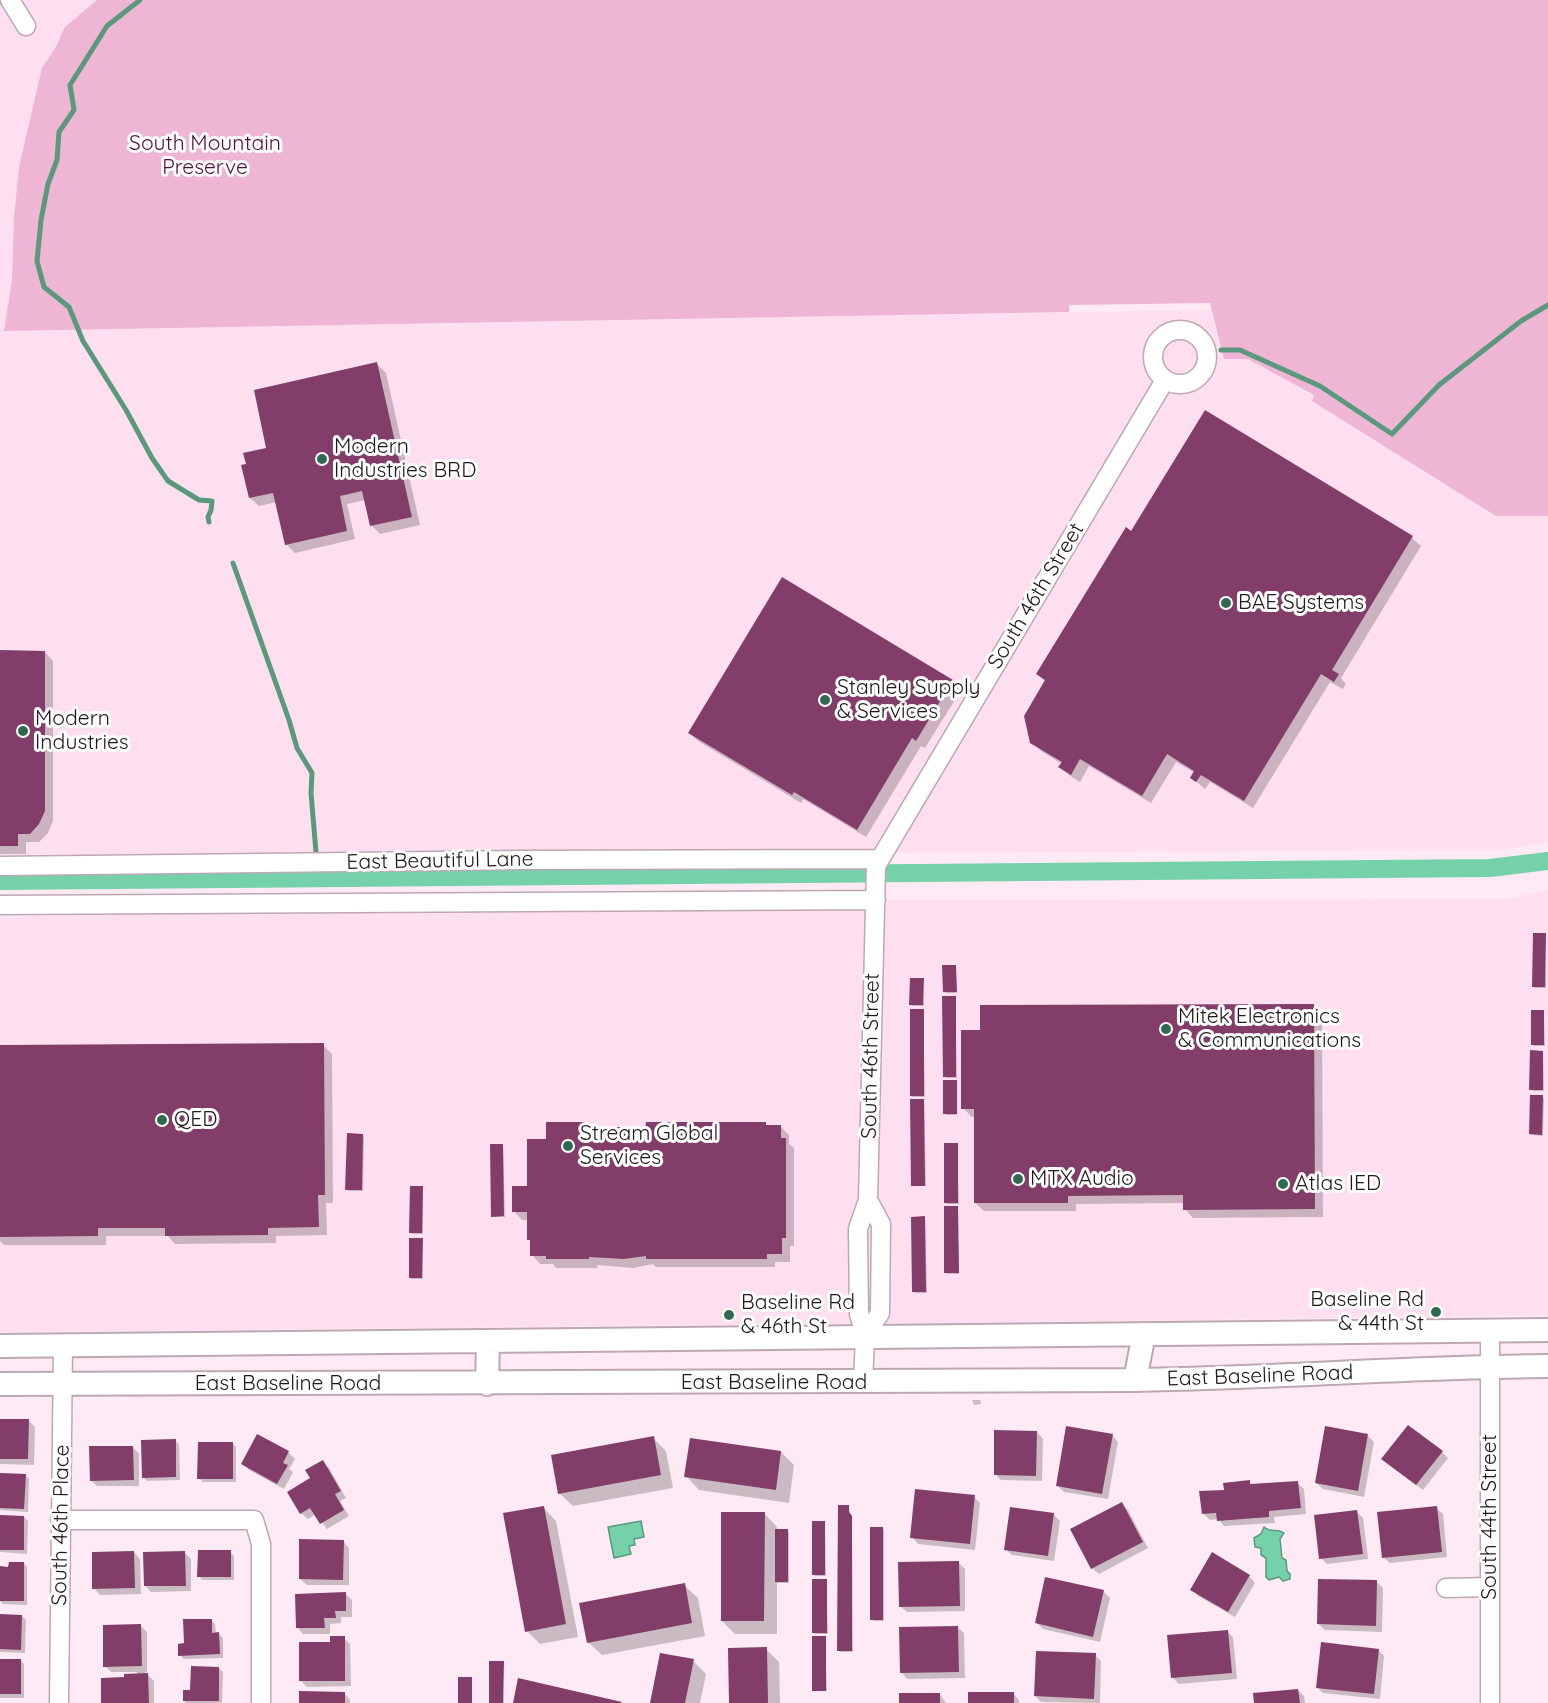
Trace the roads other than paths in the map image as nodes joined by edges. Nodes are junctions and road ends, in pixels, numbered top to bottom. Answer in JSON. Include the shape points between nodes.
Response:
{"nodes":[{"id":1,"x":10,"y":0,"type":"edge"},
{"id":2,"x":26,"y":26,"type":"dead end"},
{"id":3,"x":1165,"y":380,"type":"dead end"},
{"id":4,"x":0,"y":866,"type":"edge"},
{"id":5,"x":876,"y":877,"type":"junction"},
{"id":6,"x":0,"y":905,"type":"edge"},
{"id":7,"x":1548,"y":1330,"type":"edge"},
{"id":8,"x":1490,"y":1331,"type":"junction"},
{"id":9,"x":1144,"y":1334,"type":"junction"},
{"id":10,"x":865,"y":1336,"type":"junction"},
{"id":11,"x":488,"y":1342,"type":"junction"},
{"id":12,"x":0,"y":1346,"type":"edge"},
{"id":13,"x":63,"y":1346,"type":"junction"},
{"id":14,"x":1548,"y":1366,"type":"edge"},
{"id":15,"x":1489,"y":1367,"type":"junction"},
{"id":16,"x":1135,"y":1380,"type":"junction"},
{"id":17,"x":63,"y":1383,"type":"junction"},
{"id":18,"x":863,"y":1383,"type":"junction"},
{"id":19,"x":0,"y":1384,"type":"edge"},
{"id":20,"x":488,"y":1384,"type":"junction"},
{"id":21,"x":60,"y":1520,"type":"junction"},
{"id":22,"x":1446,"y":1587,"type":"dead end"},
{"id":23,"x":1490,"y":1587,"type":"junction"},
{"id":24,"x":59,"y":1703,"type":"edge"},
{"id":25,"x":261,"y":1703,"type":"edge"},
{"id":26,"x":1490,"y":1703,"type":"edge"}],
"edges":[{"from":1,"to":2,"type":"street"},
{"from":3,"to":5,"type":"street","name":"South 46th Street"},
{"from":4,"to":5,"type":"street","name":"East Beautiful Lane","via":[[536,860]]},
{"from":5,"to":6,"type":"street","name":"East Beautiful Lane"},
{"from":5,"to":10,"type":"street","name":"South 46th Street","via":[[868,1200],[858,1229],[859,1314]]},
{"from":7,"to":8,"type":"main road","name":"East Baseline Road"},
{"from":8,"to":9,"type":"main road","name":"East Baseline Road"},
{"from":8,"to":15,"type":"street","name":"South 44th Street"},
{"from":9,"to":10,"type":"main road","name":"East Baseline Road"},
{"from":9,"to":16,"type":"main road"},
{"from":10,"to":11,"type":"main road","name":"East Baseline Road"},
{"from":10,"to":18,"type":"street","name":"South 46th Street"},
{"from":11,"to":13,"type":"main road","name":"East Baseline Road"},
{"from":11,"to":20,"type":"main road"},
{"from":12,"to":13,"type":"main road","name":"East Baseline Road"},
{"from":13,"to":17,"type":"street","name":"South 46th Place"},
{"from":14,"to":15,"type":"main road","name":"East Baseline Road"},
{"from":15,"to":16,"type":"main road","name":"East Baseline Road"},
{"from":15,"to":23,"type":"street","name":"South 44th Street"},
{"from":16,"to":18,"type":"main road","name":"East Baseline Road"},
{"from":17,"to":19,"type":"main road","name":"East Baseline Road"},
{"from":17,"to":20,"type":"main road","name":"East Baseline Road"},
{"from":17,"to":21,"type":"street","name":"South 46th Place"},
{"from":18,"to":20,"type":"main road","name":"East Baseline Road"},
{"from":21,"to":24,"type":"street","name":"South 46th Place"},
{"from":21,"to":25,"type":"street","via":[[254,1520],[261,1544]]},
{"from":22,"to":23,"type":"street"},
{"from":23,"to":26,"type":"street","name":"South 44th Street"}]}
